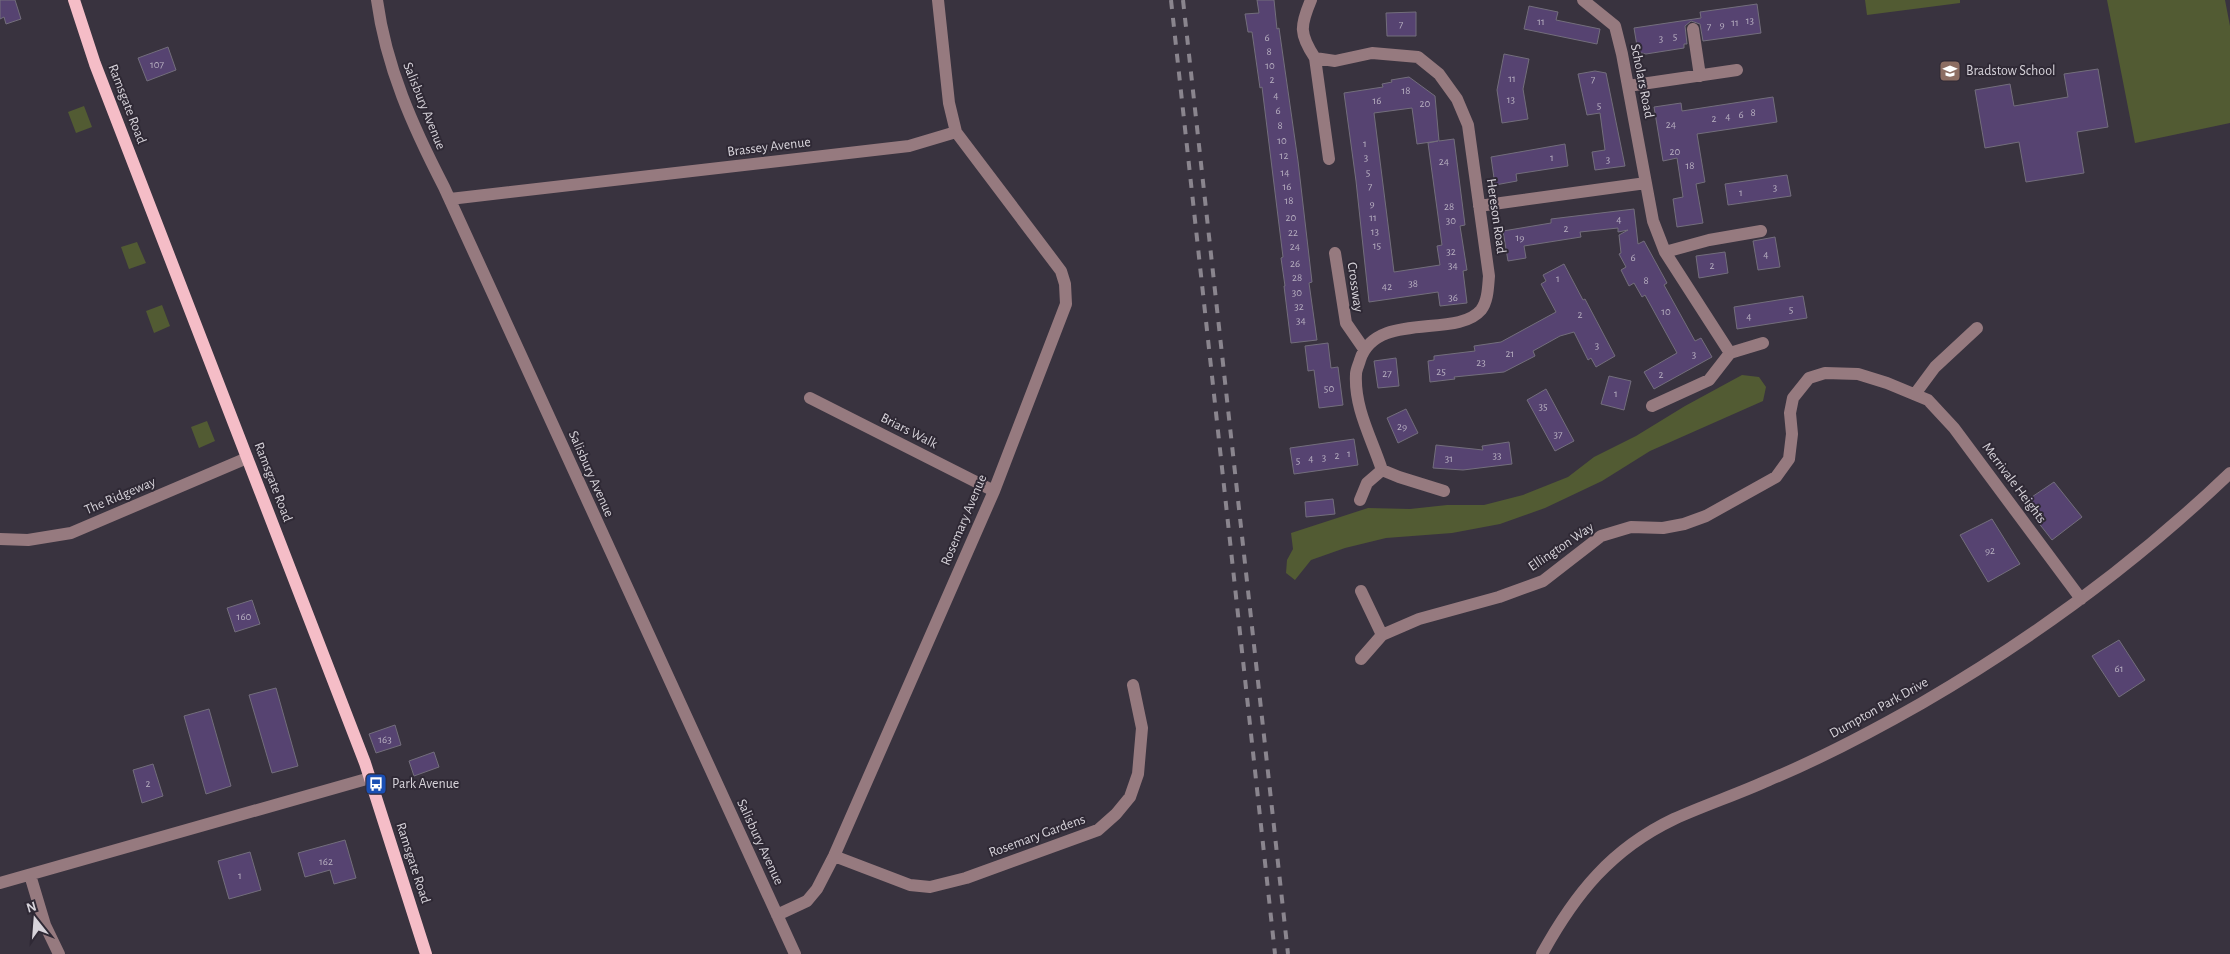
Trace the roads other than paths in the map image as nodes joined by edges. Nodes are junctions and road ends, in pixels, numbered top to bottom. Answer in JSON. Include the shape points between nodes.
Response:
{"nodes":[{"id":1,"x":74,"y":0,"type":"edge"},
{"id":2,"x":84,"y":0,"type":"edge"},
{"id":3,"x":377,"y":0,"type":"edge"},
{"id":4,"x":938,"y":0,"type":"edge"},
{"id":5,"x":1311,"y":0,"type":"edge"},
{"id":6,"x":1582,"y":0,"type":"edge"},
{"id":7,"x":83,"y":24,"type":"junction"},
{"id":8,"x":1692,"y":29,"type":"dead end"},
{"id":9,"x":1316,"y":58,"type":"junction"},
{"id":10,"x":1737,"y":70,"type":"dead end"},
{"id":11,"x":1700,"y":76,"type":"junction"},
{"id":12,"x":1628,"y":86,"type":"junction"},
{"id":13,"x":956,"y":132,"type":"junction"},
{"id":14,"x":1329,"y":159,"type":"dead end"},
{"id":15,"x":1646,"y":183,"type":"junction"},
{"id":16,"x":450,"y":199,"type":"junction"},
{"id":17,"x":1479,"y":206,"type":"junction"},
{"id":18,"x":1761,"y":231,"type":"dead end"},
{"id":19,"x":1665,"y":252,"type":"junction"},
{"id":20,"x":1335,"y":253,"type":"dead end"},
{"id":21,"x":1976,"y":328,"type":"dead end"},
{"id":22,"x":1763,"y":343,"type":"dead end"},
{"id":23,"x":1364,"y":349,"type":"junction"},
{"id":24,"x":1730,"y":353,"type":"junction"},
{"id":25,"x":1825,"y":373,"type":"joint"},
{"id":26,"x":1915,"y":394,"type":"junction"},
{"id":27,"x":810,"y":398,"type":"dead end"},
{"id":28,"x":1652,"y":406,"type":"dead end"},
{"id":29,"x":247,"y":458,"type":"junction"},
{"id":30,"x":1382,"y":470,"type":"junction"},
{"id":31,"x":2230,"y":473,"type":"edge"},
{"id":32,"x":994,"y":491,"type":"junction"},
{"id":33,"x":1444,"y":491,"type":"dead end"},
{"id":34,"x":1360,"y":500,"type":"dead end"},
{"id":35,"x":0,"y":539,"type":"edge"},
{"id":36,"x":1362,"y":591,"type":"dead end"},
{"id":37,"x":2081,"y":599,"type":"junction"},
{"id":38,"x":1382,"y":634,"type":"junction"},
{"id":39,"x":1361,"y":659,"type":"dead end"},
{"id":40,"x":1133,"y":685,"type":"dead end"},
{"id":41,"x":370,"y":778,"type":"junction"},
{"id":42,"x":834,"y":856,"type":"junction"},
{"id":43,"x":30,"y":875,"type":"junction"},
{"id":44,"x":0,"y":883,"type":"edge"},
{"id":45,"x":777,"y":915,"type":"junction"},
{"id":46,"x":59,"y":954,"type":"edge"},
{"id":47,"x":426,"y":954,"type":"edge"},
{"id":48,"x":796,"y":954,"type":"edge"},
{"id":49,"x":1542,"y":954,"type":"edge"}],
"edges":[{"from":1,"to":7,"type":"main road","name":"Ramsgate Road"},
{"from":2,"to":7,"type":"main road","name":"Ramsgate Road"},
{"from":3,"to":16,"type":"street","name":"Salisbury Avenue","via":[[395,80],[417,136]]},
{"from":4,"to":13,"type":"street","via":[[948,103]]},
{"from":5,"to":9,"type":"street","via":[[1303,19],[1304,41]]},
{"from":6,"to":12,"type":"street","name":"Scholars Road","via":[[1615,26]]},
{"from":7,"to":29,"type":"main road","name":"Ramsgate Road","via":[[95,64]]},
{"from":8,"to":11,"type":"street"},
{"from":9,"to":14,"type":"street"},
{"from":9,"to":17,"type":"street","name":"Hereson Road","via":[[1335,61],[1372,53],[1418,57],[1439,74],[1457,99],[1468,124]]},
{"from":10,"to":11,"type":"street"},
{"from":11,"to":12,"type":"street"},
{"from":12,"to":15,"type":"street","name":"Scholars Road"},
{"from":13,"to":16,"type":"street","name":"Brassey Avenue","via":[[909,146]]},
{"from":13,"to":32,"type":"street","name":"Rosemary Avenue","via":[[1061,271],[1065,284],[1066,304]]},
{"from":15,"to":17,"type":"street"},
{"from":15,"to":19,"type":"street","name":"Scholars Road","via":[[1652,221]]},
{"from":16,"to":45,"type":"street","name":"Salisbury Avenue"},
{"from":17,"to":23,"type":"street","name":"Hereson Road","via":[[1489,276],[1482,309],[1471,319],[1398,329]]},
{"from":18,"to":19,"type":"street"},
{"from":19,"to":24,"type":"street","name":"Scholars Road"},
{"from":20,"to":23,"type":"street","name":"Crossway","via":[[1346,323]]},
{"from":21,"to":26,"type":"street","via":[[1935,367]]},
{"from":22,"to":24,"type":"street"},
{"from":23,"to":30,"type":"street","via":[[1356,374],[1361,414]]},
{"from":24,"to":28,"type":"street","via":[[1709,380]]},
{"from":25,"to":26,"type":"street","name":"Merrivale Heights","via":[[1858,374]]},
{"from":25,"to":38,"type":"street","name":"Ellington Way","via":[[1809,378],[1793,398],[1789,459],[1776,477],[1706,516],[1663,528],[1631,527],[1601,536],[1543,580]]},
{"from":26,"to":37,"type":"street","name":"Merrivale Heights","via":[[1928,400],[1954,428]]},
{"from":27,"to":32,"type":"street","name":"Briars Walk"},
{"from":29,"to":35,"type":"street","name":"The Ridgeway","via":[[71,533],[28,540]]},
{"from":29,"to":41,"type":"main road","name":"Ramsgate Road","via":[[322,646]]},
{"from":30,"to":33,"type":"street"},
{"from":30,"to":34,"type":"street","via":[[1367,483]]},
{"from":31,"to":37,"type":"street","name":"Dumpton Park Drive","via":[[2161,536]]},
{"from":32,"to":42,"type":"street","name":"Rosemary Avenue"},
{"from":36,"to":38,"type":"street"},
{"from":37,"to":49,"type":"street","name":"Dumpton Park Drive","via":[[1964,678],[1864,735],[1770,780],[1675,819],[1631,844],[1582,891]]},
{"from":38,"to":39,"type":"street","name":"Ellington Way"},
{"from":40,"to":42,"type":"street","name":"Rosemary Gardens","via":[[1142,728],[1138,774],[1130,797],[1098,830],[966,878],[930,887],[910,886]]},
{"from":41,"to":43,"type":"street"},
{"from":41,"to":47,"type":"main road","name":"Ramsgate Road"},
{"from":42,"to":45,"type":"street","name":"Rosemary Avenue","via":[[807,901]]},
{"from":43,"to":44,"type":"street"},
{"from":43,"to":46,"type":"street","via":[[45,925]]},
{"from":45,"to":48,"type":"street","name":"Salisbury Avenue"}]}
